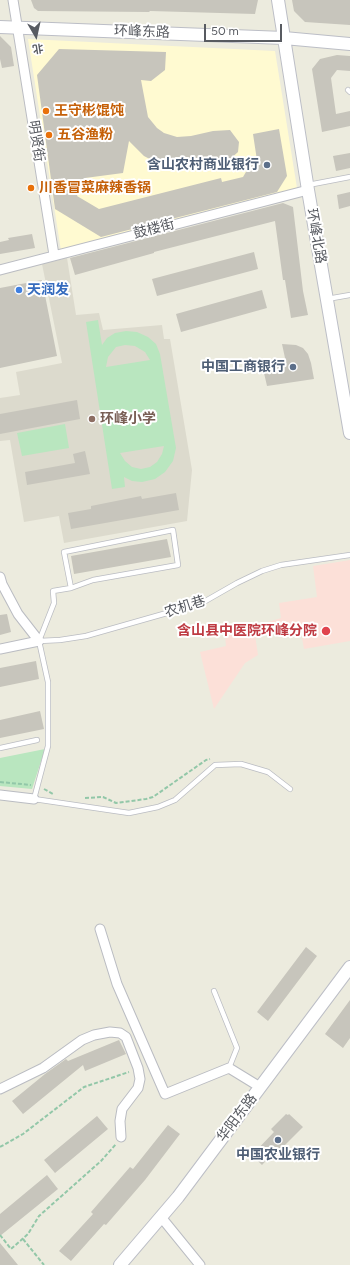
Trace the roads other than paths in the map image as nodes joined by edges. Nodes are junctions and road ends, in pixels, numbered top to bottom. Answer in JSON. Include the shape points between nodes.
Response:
{"nodes":[{"id":1,"x":13,"y":0,"type":"edge"},
{"id":2,"x":278,"y":0,"type":"edge"},
{"id":3,"x":0,"y":27,"type":"edge"},
{"id":4,"x":18,"y":27,"type":"junction"},
{"id":5,"x":284,"y":38,"type":"junction"},
{"id":6,"x":350,"y":44,"type":"edge"},
{"id":7,"x":350,"y":177,"type":"edge"},
{"id":8,"x":307,"y":188,"type":"junction"},
{"id":9,"x":54,"y":255,"type":"junction"},
{"id":10,"x":0,"y":270,"type":"edge"},
{"id":11,"x":350,"y":295,"type":"edge"},
{"id":12,"x":327,"y":299,"type":"junction"},
{"id":13,"x":350,"y":433,"type":"edge"},
{"id":14,"x":350,"y":556,"type":"edge"},
{"id":15,"x":0,"y":577,"type":"edge"},
{"id":16,"x":71,"y":588,"type":"junction"},
{"id":17,"x":39,"y":640,"type":"junction"},
{"id":18,"x":0,"y":649,"type":"edge"},
{"id":19,"x":37,"y":740,"type":"dead end"},
{"id":20,"x":0,"y":748,"type":"edge"},
{"id":21,"x":290,"y":789,"type":"dead end"},
{"id":22,"x":0,"y":795,"type":"edge"},
{"id":23,"x":34,"y":799,"type":"junction"},
{"id":24,"x":100,"y":929,"type":"dead end"},
{"id":25,"x":350,"y":967,"type":"edge"},
{"id":26,"x":214,"y":991,"type":"dead end"},
{"id":27,"x":229,"y":1068,"type":"junction"},
{"id":28,"x":260,"y":1087,"type":"junction"},
{"id":29,"x":0,"y":1089,"type":"edge"},
{"id":30,"x":121,"y":1138,"type":"road end"},
{"id":31,"x":161,"y":1217,"type":"junction"},
{"id":32,"x":120,"y":1265,"type":"edge"},
{"id":33,"x":200,"y":1265,"type":"edge"}],
"edges":[{"from":1,"to":4,"type":"street","name":"明贤街"},
{"from":2,"to":5,"type":"main road","name":"环峰北路"},
{"from":3,"to":4,"type":"main road","name":"环峰东路"},
{"from":4,"to":5,"type":"main road","name":"环峰东路"},
{"from":4,"to":9,"type":"street","name":"明贤街"},
{"from":5,"to":6,"type":"main road","name":"环峰东路"},
{"from":5,"to":8,"type":"main road","name":"环峰北路"},
{"from":7,"to":8,"type":"lane"},
{"from":8,"to":9,"type":"street","name":"鼓楼街"},
{"from":8,"to":12,"type":"main road","name":"环峰北路"},
{"from":9,"to":10,"type":"street","name":"鼓楼街"},
{"from":11,"to":12,"type":"lane"},
{"from":12,"to":13,"type":"main road","name":"环峰北路"},
{"from":14,"to":17,"type":"lane","name":"农机巷","via":[[281,565],[262,571],[202,603],[86,636]]},
{"from":15,"to":17,"type":"street","via":[[18,614]]},
{"from":16,"to":16,"type":"lane","via":[[93,580],[178,565],[173,530],[64,552]]},
{"from":16,"to":17,"type":"lane","via":[[53,591],[54,602]]},
{"from":17,"to":18,"type":"street"},
{"from":17,"to":23,"type":"lane","via":[[48,682],[48,746]]},
{"from":19,"to":20,"type":"lane"},
{"from":21,"to":23,"type":"lane","via":[[268,772],[234,764],[215,765],[176,800],[129,813]]},
{"from":22,"to":23,"type":"street"},
{"from":24,"to":27,"type":"street","via":[[117,984],[165,1094]]},
{"from":25,"to":28,"type":"main road","name":"华阳东路"},
{"from":26,"to":27,"type":"lane","via":[[237,1048]]},
{"from":27,"to":28,"type":"street"},
{"from":28,"to":31,"type":"main road","name":"华阳东路"},
{"from":29,"to":30,"type":"street","via":[[43,1068],[82,1040],[110,1032],[120,1033],[126,1037],[140,1079],[138,1088],[122,1109]]},
{"from":31,"to":32,"type":"main road","name":"华阳东路"},
{"from":31,"to":33,"type":"street"}]}
